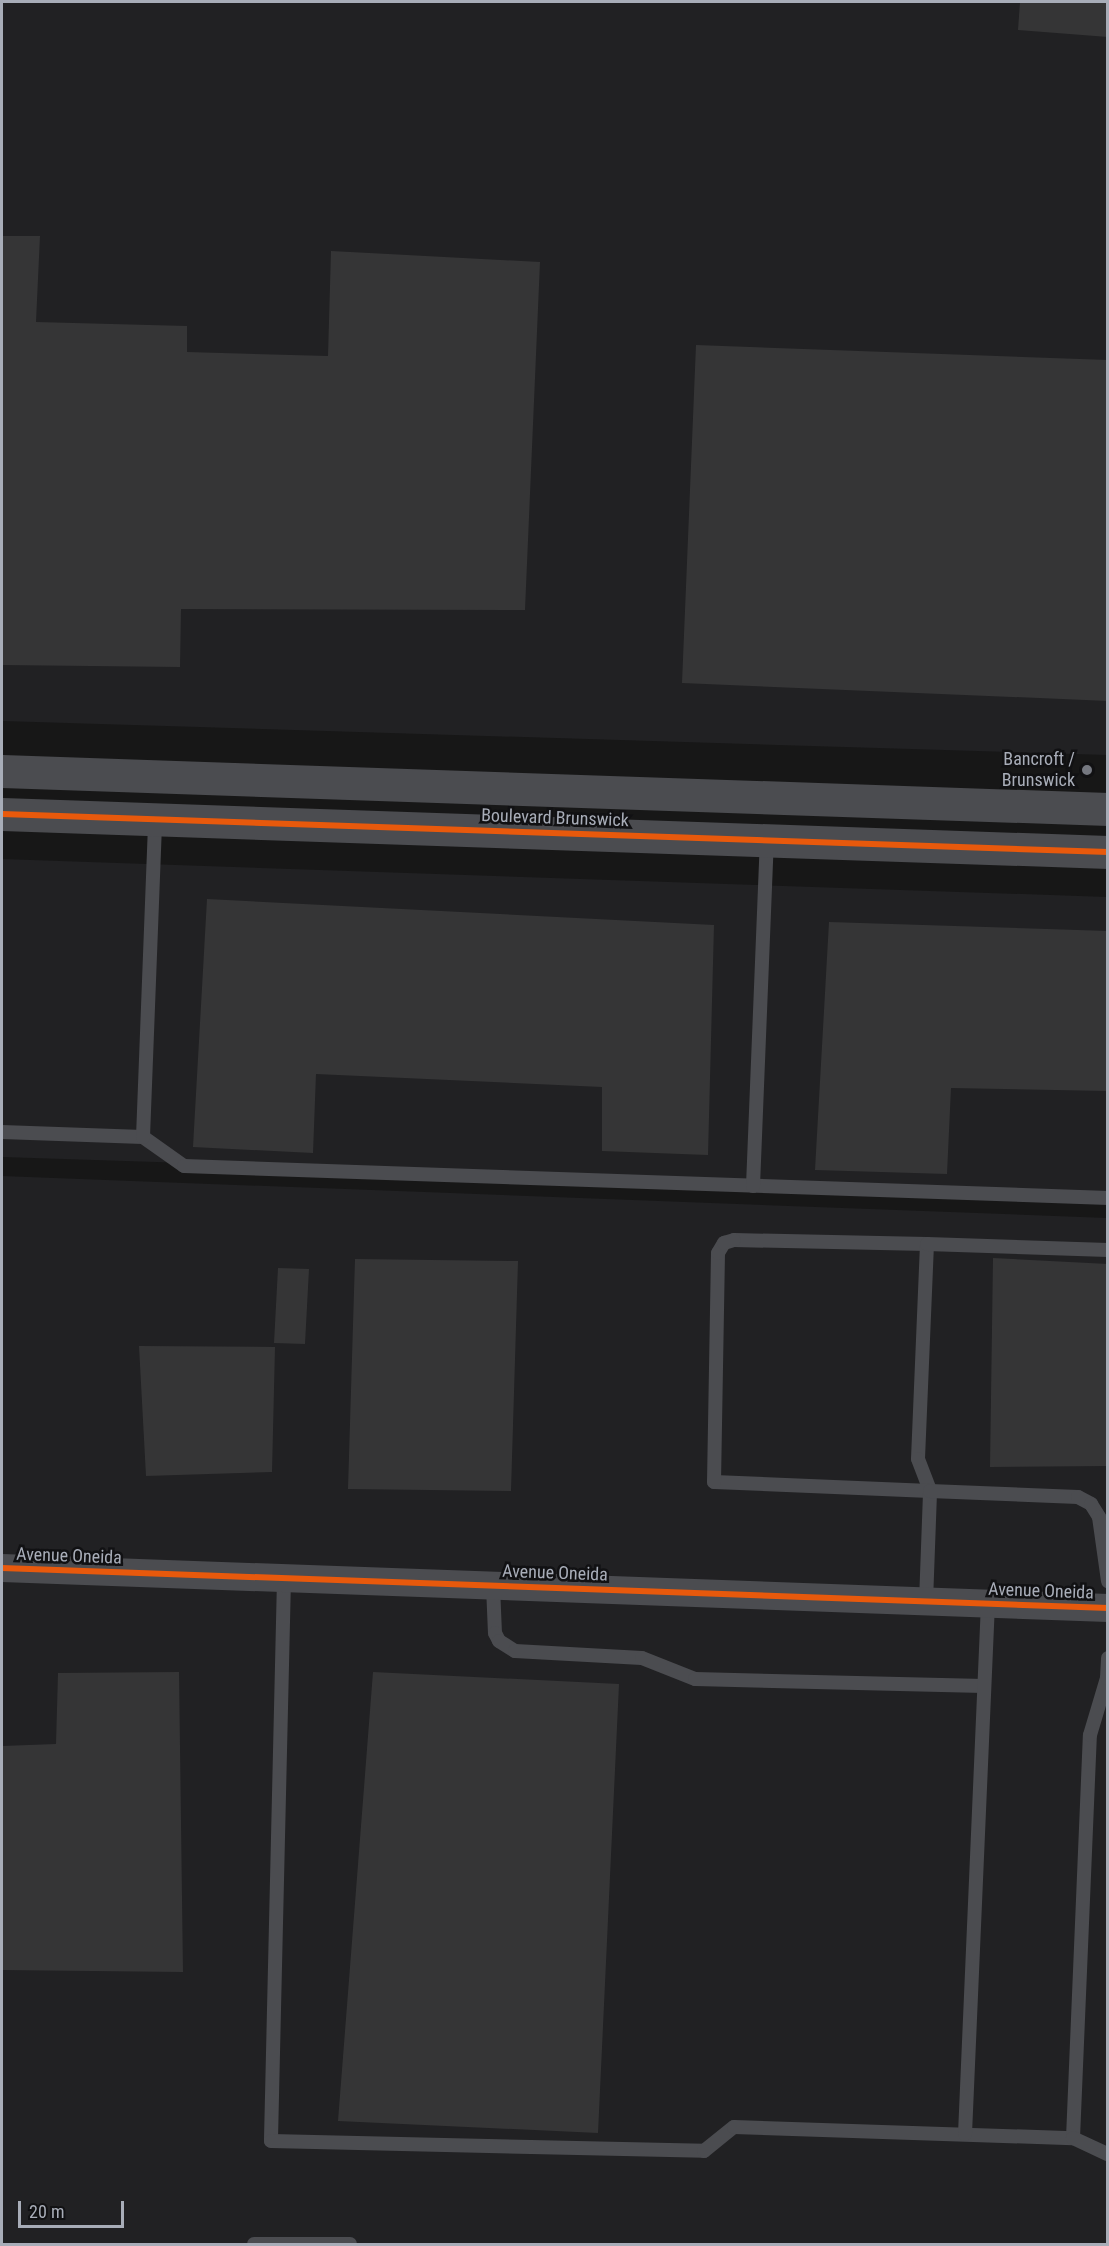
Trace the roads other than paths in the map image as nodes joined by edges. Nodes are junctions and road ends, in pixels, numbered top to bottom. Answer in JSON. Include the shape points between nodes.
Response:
{"nodes":[{"id":1,"x":2,"y":771,"type":"edge"},
{"id":2,"x":1107,"y":809,"type":"edge"},
{"id":3,"x":2,"y":814,"type":"edge"},
{"id":4,"x":155,"y":820,"type":"junction"},
{"id":5,"x":767,"y":841,"type":"junction"},
{"id":6,"x":1107,"y":852,"type":"edge"},
{"id":7,"x":2,"y":1132,"type":"edge"},
{"id":8,"x":143,"y":1137,"type":"junction"},
{"id":9,"x":753,"y":1186,"type":"junction"},
{"id":10,"x":1107,"y":1198,"type":"edge"},
{"id":11,"x":927,"y":1244,"type":"junction"},
{"id":12,"x":1107,"y":1250,"type":"edge"},
{"id":13,"x":930,"y":1491,"type":"junction"},
{"id":14,"x":2,"y":1568,"type":"edge"},
{"id":15,"x":284,"y":1578,"type":"junction"},
{"id":16,"x":1107,"y":1581,"type":"edge"},
{"id":17,"x":493,"y":1586,"type":"junction"},
{"id":18,"x":926,"y":1602,"type":"junction"},
{"id":19,"x":988,"y":1604,"type":"junction"},
{"id":20,"x":1107,"y":1608,"type":"edge"},
{"id":21,"x":1107,"y":1658,"type":"edge"},
{"id":22,"x":984,"y":1686,"type":"junction"},
{"id":23,"x":965,"y":2134,"type":"junction"},
{"id":24,"x":1073,"y":2138,"type":"junction"},
{"id":25,"x":1107,"y":2154,"type":"edge"},
{"id":26,"x":254,"y":2244,"type":"edge"},
{"id":27,"x":350,"y":2244,"type":"edge"}],
"edges":[{"from":1,"to":2,"type":"street","name":"Boulevard Brunswick"},
{"from":3,"to":4,"type":"street","name":"Boulevard Brunswick"},
{"from":4,"to":5,"type":"street","name":"Boulevard Brunswick"},
{"from":4,"to":8,"type":"lane"},
{"from":5,"to":6,"type":"street","name":"Boulevard Brunswick"},
{"from":5,"to":9,"type":"lane"},
{"from":7,"to":8,"type":"lane"},
{"from":8,"to":9,"type":"lane","via":[[184,1166]]},
{"from":9,"to":10,"type":"lane"},
{"from":11,"to":12,"type":"lane"},
{"from":11,"to":13,"type":"lane","via":[[918,1459]]},
{"from":11,"to":13,"type":"lane","via":[[734,1240],[724,1243],[718,1253],[714,1482]]},
{"from":13,"to":16,"type":"lane","via":[[1078,1497],[1091,1504],[1099,1517]]},
{"from":13,"to":18,"type":"lane"},
{"from":14,"to":15,"type":"street","name":"Avenue Oneida"},
{"from":15,"to":17,"type":"street","name":"Avenue Oneida"},
{"from":15,"to":23,"type":"lane","via":[[271,2141],[704,2151],[734,2127]]},
{"from":17,"to":18,"type":"street","name":"Avenue Oneida"},
{"from":17,"to":22,"type":"lane","via":[[495,1633],[499,1641],[515,1651],[642,1659],[695,1679]]},
{"from":18,"to":19,"type":"street","name":"Avenue Oneida"},
{"from":19,"to":20,"type":"street","name":"Avenue Oneida"},
{"from":19,"to":22,"type":"lane"},
{"from":21,"to":24,"type":"lane","via":[[1107,1678],[1089,1735]]},
{"from":22,"to":23,"type":"lane"},
{"from":23,"to":24,"type":"lane"},
{"from":24,"to":25,"type":"lane"},
{"from":26,"to":27,"type":"lane"}]}
